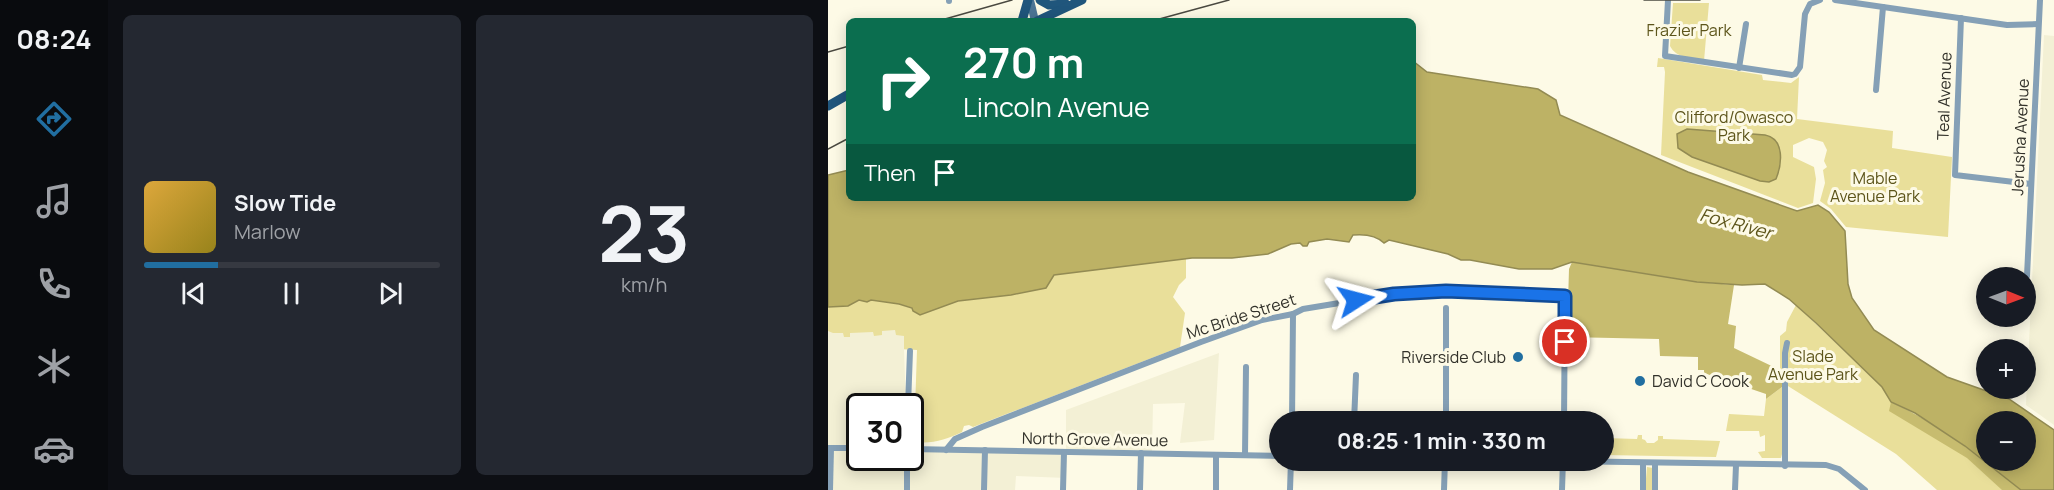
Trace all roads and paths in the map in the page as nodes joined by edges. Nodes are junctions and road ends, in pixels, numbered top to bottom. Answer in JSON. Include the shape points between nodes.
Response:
{"nodes":[{"id":1,"x":1029,"y":0,"type":"edge"},
{"id":2,"x":1038,"y":0,"type":"edge"},
{"id":3,"x":1082,"y":0,"type":"edge"},
{"id":4,"x":1668,"y":0,"type":"edge"},
{"id":5,"x":1820,"y":0,"type":"edge"},
{"id":6,"x":1835,"y":0,"type":"edge"},
{"id":7,"x":2040,"y":0,"type":"edge"},
{"id":8,"x":1071,"y":4,"type":"junction"},
{"id":9,"x":1883,"y":7,"type":"junction"},
{"id":10,"x":1023,"y":18,"type":"edge"},
{"id":11,"x":1036,"y":18,"type":"edge"},
{"id":12,"x":1037,"y":18,"type":"edge"},
{"id":13,"x":1043,"y":18,"type":"edge"},
{"id":14,"x":1961,"y":18,"type":"junction"},
{"id":15,"x":1746,"y":24,"type":"dead end"},
{"id":16,"x":2038,"y":24,"type":"junction"},
{"id":17,"x":1739,"y":68,"type":"junction"},
{"id":18,"x":1876,"y":90,"type":"dead end"},
{"id":19,"x":846,"y":96,"type":"edge"},
{"id":20,"x":829,"y":105,"type":"edge"},
{"id":21,"x":2031,"y":184,"type":"junction"},
{"id":22,"x":2027,"y":267,"type":"edge"},
{"id":23,"x":1446,"y":308,"type":"dead end"},
{"id":24,"x":1293,"y":314,"type":"junction"},
{"id":25,"x":1787,"y":344,"type":"dead end"},
{"id":26,"x":910,"y":351,"type":"dead end"},
{"id":27,"x":1246,"y":367,"type":"dead end"},
{"id":28,"x":1356,"y":375,"type":"dead end"},
{"id":29,"x":908,"y":393,"type":"edge"},
{"id":30,"x":1292,"y":411,"type":"edge"},
{"id":31,"x":1354,"y":411,"type":"edge"},
{"id":32,"x":1446,"y":411,"type":"edge"},
{"id":33,"x":1564,"y":411,"type":"edge"},
{"id":34,"x":829,"y":448,"type":"edge"},
{"id":35,"x":846,"y":448,"type":"edge"},
{"id":36,"x":924,"y":449,"type":"edge"},
{"id":37,"x":946,"y":450,"type":"junction"},
{"id":38,"x":985,"y":450,"type":"junction"},
{"id":39,"x":1064,"y":452,"type":"junction"},
{"id":40,"x":1141,"y":453,"type":"junction"},
{"id":41,"x":1216,"y":455,"type":"junction"},
{"id":42,"x":1245,"y":455,"type":"junction"},
{"id":43,"x":1269,"y":456,"type":"edge"},
{"id":44,"x":1614,"y":462,"type":"edge"},
{"id":45,"x":1643,"y":463,"type":"junction"},
{"id":46,"x":1655,"y":464,"type":"junction"},
{"id":47,"x":1736,"y":465,"type":"junction"},
{"id":48,"x":1785,"y":466,"type":"junction"},
{"id":49,"x":907,"y":471,"type":"edge"},
{"id":50,"x":1291,"y":471,"type":"edge"},
{"id":51,"x":1445,"y":471,"type":"edge"},
{"id":52,"x":1563,"y":471,"type":"edge"},
{"id":53,"x":830,"y":490,"type":"edge"},
{"id":54,"x":907,"y":490,"type":"edge"},
{"id":55,"x":984,"y":490,"type":"edge"},
{"id":56,"x":1063,"y":490,"type":"edge"},
{"id":57,"x":1140,"y":490,"type":"edge"},
{"id":58,"x":1216,"y":490,"type":"edge"},
{"id":59,"x":1290,"y":490,"type":"edge"},
{"id":60,"x":1444,"y":490,"type":"edge"},
{"id":61,"x":1562,"y":490,"type":"edge"},
{"id":62,"x":1643,"y":490,"type":"edge"},
{"id":63,"x":1655,"y":490,"type":"edge"},
{"id":64,"x":1735,"y":490,"type":"edge"},
{"id":65,"x":1865,"y":490,"type":"edge"}],
"edges":[{"from":1,"to":10,"type":"main road"},
{"from":1,"to":11,"type":"street"},
{"from":2,"to":8,"type":"main road","via":[[1049,5]]},
{"from":2,"to":12,"type":"street"},
{"from":3,"to":8,"type":"main road"},
{"from":4,"to":17,"type":"street","via":[[1665,56]]},
{"from":5,"to":17,"type":"street","via":[[1810,4],[1805,14],[1800,67],[1795,74]]},
{"from":6,"to":9,"type":"street"},
{"from":7,"to":16,"type":"street","name":"Jerusha Avenue"},
{"from":8,"to":13,"type":"main road"},
{"from":9,"to":14,"type":"street"},
{"from":9,"to":18,"type":"street"},
{"from":14,"to":16,"type":"street","via":[[2007,25]]},
{"from":14,"to":21,"type":"street","name":"Teal Avenue","via":[[1954,176]]},
{"from":15,"to":17,"type":"street"},
{"from":16,"to":21,"type":"street","name":"Jerusha Avenue"},
{"from":19,"to":20,"type":"main road"},
{"from":21,"to":22,"type":"street","name":"Jerusha Avenue"},
{"from":23,"to":32,"type":"street"},
{"from":24,"to":30,"type":"street"},
{"from":24,"to":33,"type":"street","name":"Mc Bride Street","via":[[1316,306],[1420,292],[1565,296]]},
{"from":24,"to":37,"type":"street","name":"Mc Bride Street","via":[[1262,320],[1201,342],[992,423],[955,439]]},
{"from":25,"to":48,"type":"street"},
{"from":26,"to":29,"type":"street"},
{"from":27,"to":42,"type":"street"},
{"from":28,"to":31,"type":"street"},
{"from":34,"to":35,"type":"street"},
{"from":34,"to":53,"type":"street"},
{"from":36,"to":37,"type":"street","name":"North Grove Avenue"},
{"from":37,"to":38,"type":"street","name":"North Grove Avenue"},
{"from":38,"to":39,"type":"street","name":"North Grove Avenue"},
{"from":38,"to":55,"type":"street"},
{"from":39,"to":40,"type":"street","name":"North Grove Avenue"},
{"from":39,"to":56,"type":"street"},
{"from":40,"to":41,"type":"street","name":"North Grove Avenue"},
{"from":40,"to":57,"type":"street"},
{"from":41,"to":42,"type":"street","name":"North Grove Avenue"},
{"from":41,"to":58,"type":"street"},
{"from":42,"to":43,"type":"street","name":"North Grove Avenue"},
{"from":44,"to":45,"type":"street"},
{"from":45,"to":46,"type":"street"},
{"from":45,"to":62,"type":"street"},
{"from":46,"to":47,"type":"street"},
{"from":46,"to":63,"type":"street"},
{"from":47,"to":48,"type":"street"},
{"from":47,"to":64,"type":"street"},
{"from":48,"to":65,"type":"street","via":[[1831,466]]},
{"from":49,"to":54,"type":"street"},
{"from":50,"to":59,"type":"street"},
{"from":51,"to":60,"type":"street"},
{"from":52,"to":61,"type":"street"}]}
